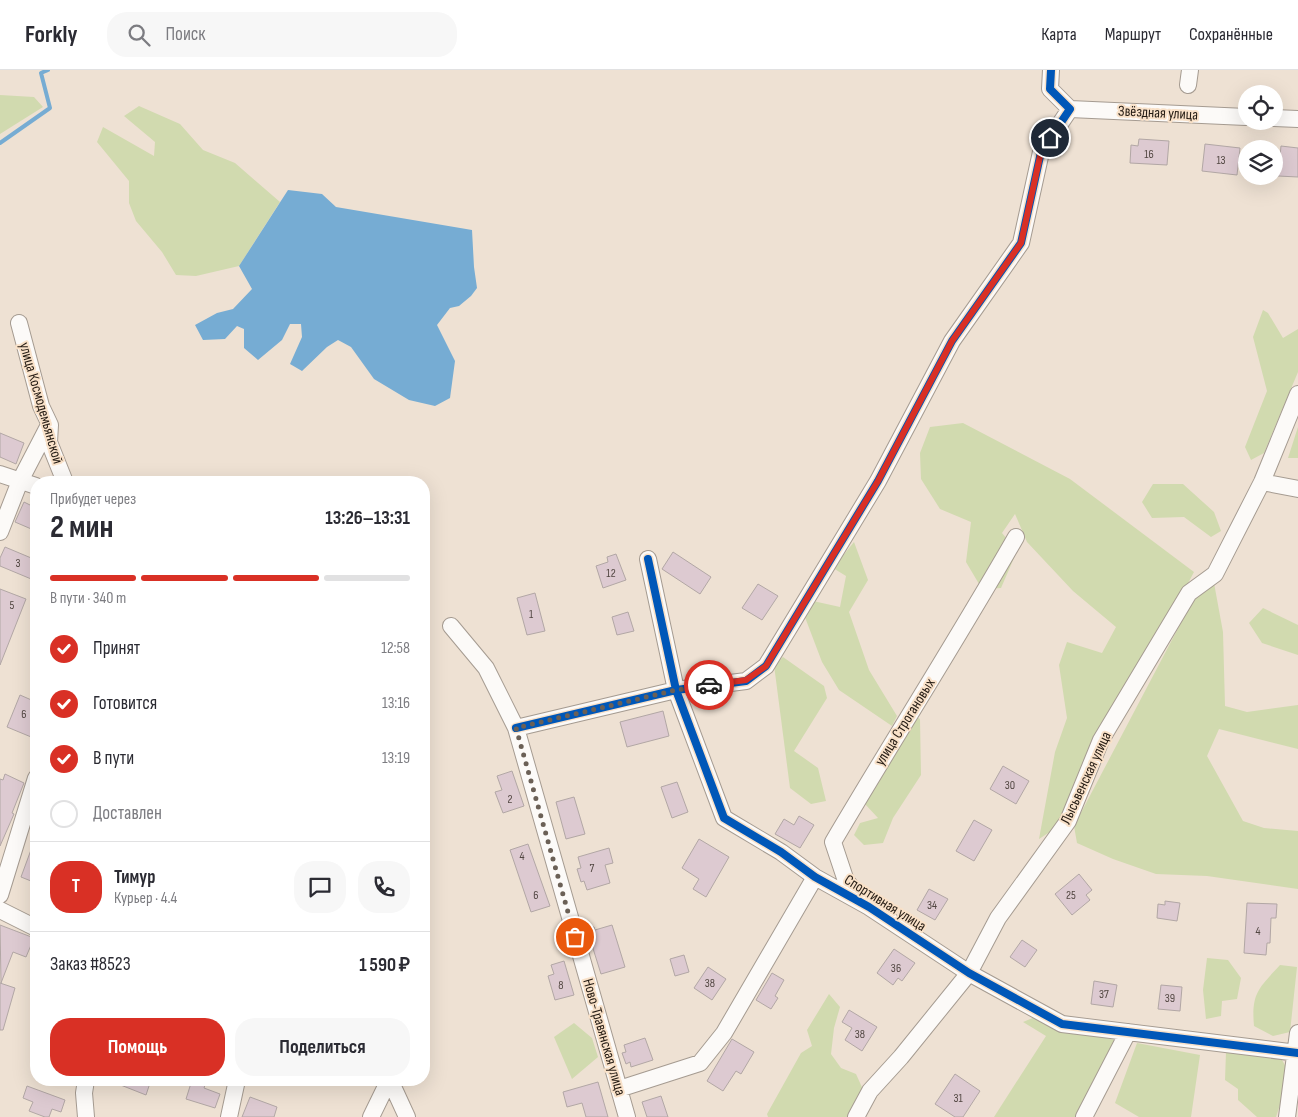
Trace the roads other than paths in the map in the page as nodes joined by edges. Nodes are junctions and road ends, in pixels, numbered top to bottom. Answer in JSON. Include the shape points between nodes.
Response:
{"nodes":[{"id":1,"x":1051,"y":70,"type":"edge"},
{"id":2,"x":1070,"y":109,"type":"junction"},
{"id":3,"x":1238,"y":117,"type":"edge"},
{"id":4,"x":1283,"y":118,"type":"edge"},
{"id":5,"x":1298,"y":119,"type":"edge"},
{"id":6,"x":19,"y":323,"type":"dead end"},
{"id":7,"x":1298,"y":394,"type":"edge"},
{"id":8,"x":50,"y":425,"type":"junction"},
{"id":9,"x":0,"y":474,"type":"edge"},
{"id":10,"x":63,"y":476,"type":"edge"},
{"id":11,"x":20,"y":481,"type":"junction"},
{"id":12,"x":1262,"y":482,"type":"junction"},
{"id":13,"x":30,"y":484,"type":"edge"},
{"id":14,"x":1298,"y":489,"type":"edge"},
{"id":15,"x":0,"y":532,"type":"edge"},
{"id":16,"x":1016,"y":537,"type":"dead end"},
{"id":17,"x":648,"y":559,"type":"dead end"},
{"id":18,"x":450,"y":626,"type":"dead end"},
{"id":19,"x":676,"y":690,"type":"junction"},
{"id":20,"x":516,"y":728,"type":"junction"},
{"id":21,"x":30,"y":798,"type":"edge"},
{"id":22,"x":816,"y":877,"type":"junction"},
{"id":23,"x":0,"y":895,"type":"edge"},
{"id":24,"x":869,"y":907,"type":"junction"},
{"id":25,"x":0,"y":910,"type":"edge"},
{"id":26,"x":30,"y":925,"type":"edge"},
{"id":27,"x":969,"y":973,"type":"junction"},
{"id":28,"x":1128,"y":1032,"type":"junction"},
{"id":29,"x":1298,"y":1033,"type":"edge"},
{"id":30,"x":1297,"y":1053,"type":"edge"},
{"id":31,"x":85,"y":1086,"type":"edge"},
{"id":32,"x":237,"y":1086,"type":"edge"},
{"id":33,"x":386,"y":1086,"type":"edge"},
{"id":34,"x":392,"y":1086,"type":"edge"},
{"id":35,"x":619,"y":1089,"type":"junction"},
{"id":36,"x":86,"y":1117,"type":"edge"},
{"id":37,"x":229,"y":1117,"type":"edge"},
{"id":38,"x":371,"y":1117,"type":"edge"},
{"id":39,"x":407,"y":1117,"type":"edge"},
{"id":40,"x":627,"y":1117,"type":"edge"},
{"id":41,"x":856,"y":1117,"type":"edge"},
{"id":42,"x":1084,"y":1117,"type":"edge"},
{"id":43,"x":1287,"y":1117,"type":"edge"}],
"edges":[{"from":1,"to":2,"type":"street","via":[[1050,89]]},
{"from":2,"to":3,"type":"street","name":"Звёздная улица"},
{"from":2,"to":19,"type":"street","via":[[1041,152],[1021,243],[952,341],[878,481],[766,666],[746,680]]},
{"from":4,"to":5,"type":"street"},
{"from":6,"to":8,"type":"street","name":"улица Космодемьянской","via":[[41,406]]},
{"from":7,"to":12,"type":"street","name":"Лысьвенская улица"},
{"from":8,"to":10,"type":"street","name":"улица Космодемьянской","via":[[49,442]]},
{"from":8,"to":11,"type":"street"},
{"from":9,"to":11,"type":"street"},
{"from":11,"to":13,"type":"street"},
{"from":11,"to":15,"type":"street"},
{"from":12,"to":14,"type":"street"},
{"from":12,"to":27,"type":"street","name":"Лысьвенская улица","via":[[1214,574],[1189,592],[1101,740],[1068,821],[998,918]]},
{"from":16,"to":24,"type":"street","name":"улица Строгановых","via":[[832,842],[846,881]]},
{"from":17,"to":19,"type":"street","name":"Спортивная улица"},
{"from":18,"to":20,"type":"street","name":"Ново-Травянская улица","via":[[486,668]]},
{"from":19,"to":20,"type":"street"},
{"from":19,"to":22,"type":"street","name":"Спортивная улица","via":[[724,818]]},
{"from":20,"to":35,"type":"street","name":"Ново-Травянская улица"},
{"from":21,"to":23,"type":"street"},
{"from":22,"to":24,"type":"street","name":"Спортивная улица"},
{"from":22,"to":35,"type":"street","via":[[724,1033],[700,1063]]},
{"from":24,"to":27,"type":"street","name":"Спортивная улица"},
{"from":25,"to":26,"type":"street"},
{"from":27,"to":28,"type":"street","name":"Спортивная улица","via":[[1062,1024]]},
{"from":27,"to":41,"type":"street","name":"Лысьвенская улица","via":[[902,1057],[870,1091]]},
{"from":28,"to":30,"type":"street","name":"Спортивная улица"},
{"from":28,"to":42,"type":"street"},
{"from":29,"to":30,"type":"street"},
{"from":30,"to":43,"type":"street"},
{"from":31,"to":36,"type":"street"},
{"from":32,"to":37,"type":"street"},
{"from":33,"to":38,"type":"street"},
{"from":34,"to":39,"type":"street"},
{"from":35,"to":40,"type":"street","name":"Ново-Травянская улица"}]}
